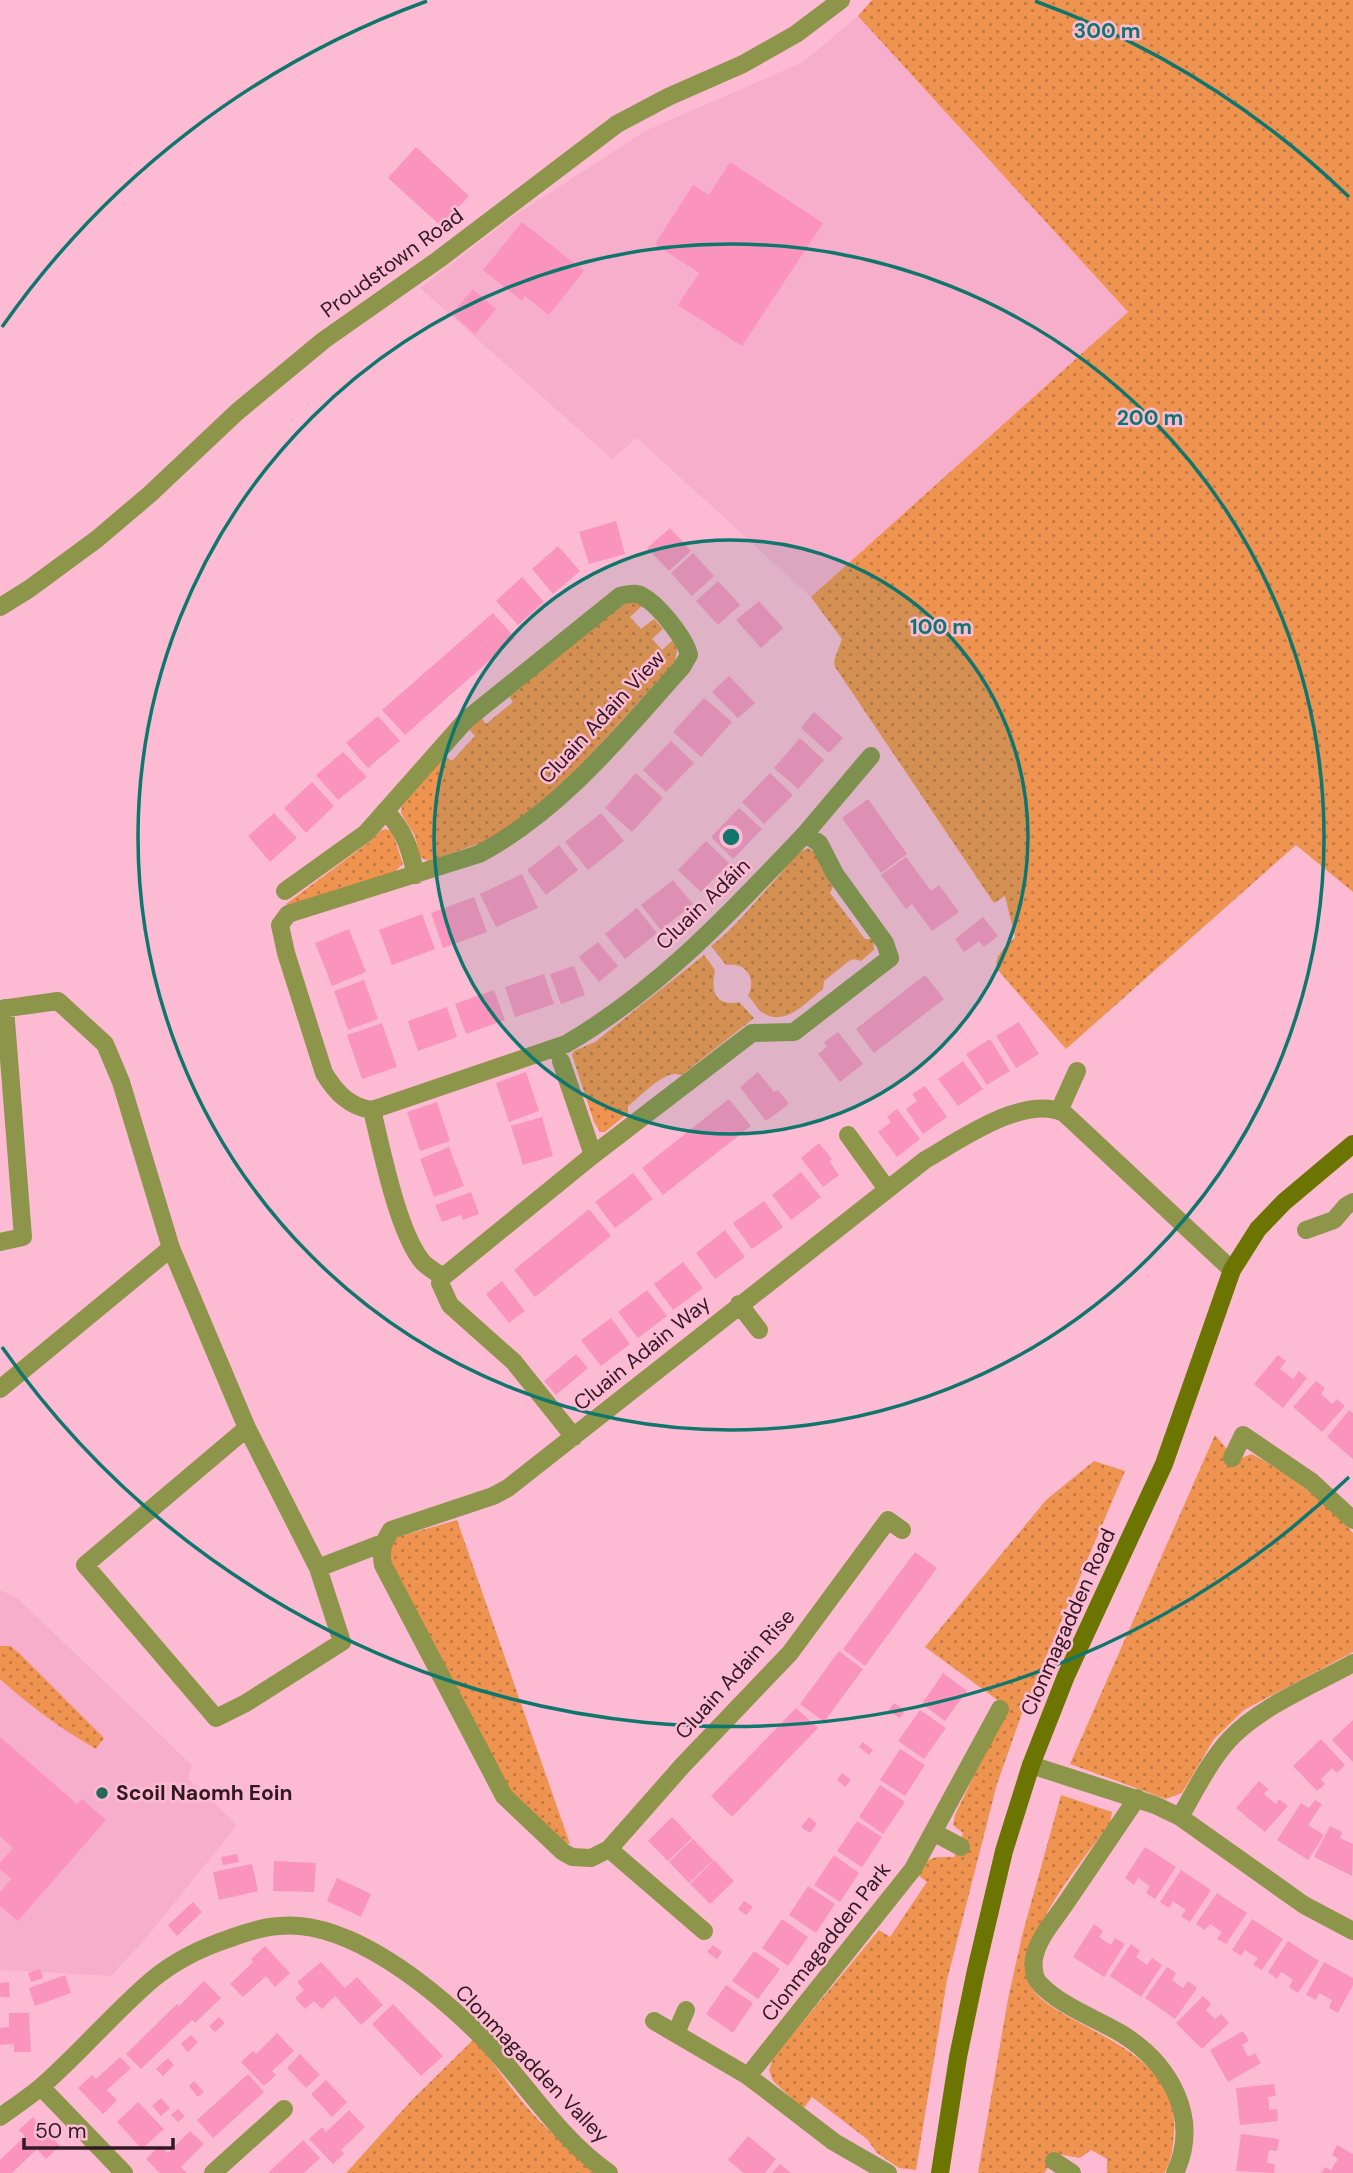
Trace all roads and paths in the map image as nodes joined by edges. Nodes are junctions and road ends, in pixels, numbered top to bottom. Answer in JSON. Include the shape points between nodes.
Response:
{"nodes":[{"id":1,"x":841,"y":0,"type":"edge"},
{"id":2,"x":0,"y":607,"type":"edge"},
{"id":3,"x":871,"y":755,"type":"dead end"},
{"id":4,"x":385,"y":811,"type":"junction"},
{"id":5,"x":805,"y":834,"type":"junction"},
{"id":6,"x":416,"y":875,"type":"junction"},
{"id":7,"x":285,"y":891,"type":"dead end"},
{"id":8,"x":2,"y":1008,"type":"edge"},
{"id":9,"x":561,"y":1060,"type":"dead end"},
{"id":10,"x":1077,"y":1071,"type":"dead end"},
{"id":11,"x":372,"y":1110,"type":"junction"},
{"id":12,"x":1059,"y":1111,"type":"junction"},
{"id":13,"x":848,"y":1135,"type":"dead end"},
{"id":14,"x":1353,"y":1144,"type":"edge"},
{"id":15,"x":593,"y":1155,"type":"junction"},
{"id":16,"x":887,"y":1189,"type":"junction"},
{"id":17,"x":1353,"y":1202,"type":"edge"},
{"id":18,"x":1306,"y":1230,"type":"dead end"},
{"id":19,"x":0,"y":1242,"type":"edge"},
{"id":20,"x":171,"y":1248,"type":"junction"},
{"id":21,"x":1232,"y":1269,"type":"junction"},
{"id":22,"x":443,"y":1277,"type":"junction"},
{"id":23,"x":739,"y":1304,"type":"junction"},
{"id":24,"x":759,"y":1330,"type":"dead end"},
{"id":25,"x":0,"y":1389,"type":"edge"},
{"id":26,"x":247,"y":1428,"type":"junction"},
{"id":27,"x":574,"y":1437,"type":"junction"},
{"id":28,"x":1232,"y":1458,"type":"dead end"},
{"id":29,"x":1353,"y":1520,"type":"edge"},
{"id":30,"x":902,"y":1530,"type":"dead end"},
{"id":31,"x":383,"y":1543,"type":"junction"},
{"id":32,"x":318,"y":1568,"type":"junction"},
{"id":33,"x":1353,"y":1663,"type":"edge"},
{"id":34,"x":1000,"y":1709,"type":"dead end"},
{"id":35,"x":1031,"y":1765,"type":"junction"},
{"id":36,"x":1137,"y":1798,"type":"junction"},
{"id":37,"x":1180,"y":1817,"type":"junction"},
{"id":38,"x":935,"y":1833,"type":"junction"},
{"id":39,"x":961,"y":1847,"type":"dead end"},
{"id":40,"x":609,"y":1849,"type":"junction"},
{"id":41,"x":704,"y":1931,"type":"dead end"},
{"id":42,"x":1353,"y":1931,"type":"edge"},
{"id":43,"x":686,"y":2010,"type":"dead end"},
{"id":44,"x":654,"y":2021,"type":"dead end"},
{"id":45,"x":676,"y":2033,"type":"junction"},
{"id":46,"x":748,"y":2076,"type":"junction"},
{"id":47,"x":41,"y":2087,"type":"junction"},
{"id":48,"x":284,"y":2109,"type":"dead end"},
{"id":49,"x":0,"y":2117,"type":"edge"},
{"id":50,"x":1054,"y":2161,"type":"dead end"},
{"id":51,"x":124,"y":2173,"type":"edge"},
{"id":52,"x":213,"y":2173,"type":"edge"},
{"id":53,"x":609,"y":2173,"type":"edge"},
{"id":54,"x":888,"y":2173,"type":"edge"},
{"id":55,"x":940,"y":2173,"type":"edge"},
{"id":56,"x":1072,"y":2173,"type":"edge"},
{"id":57,"x":1175,"y":2173,"type":"edge"}],
"edges":[{"from":1,"to":2,"type":"street","name":"Proudstown Road","via":[[796,34],[743,64],[617,124],[324,340],[97,539]]},
{"from":3,"to":5,"type":"street","name":"Cluain Adáin"},
{"from":4,"to":6,"type":"street","via":[[405,835]]},
{"from":4,"to":6,"type":"street","name":"Cluain Adain View","via":[[466,720],[620,596],[642,595],[682,637],[689,654],[682,667],[566,793],[500,843]]},
{"from":4,"to":7,"type":"street","name":"Cluain Adain View","via":[[366,833]]},
{"from":5,"to":11,"type":"street","name":"Cluain Adáin","via":[[699,944],[592,1029],[566,1044]]},
{"from":5,"to":15,"type":"street","via":[[819,843],[835,874],[885,943],[890,958],[794,1032],[752,1033]]},
{"from":6,"to":11,"type":"street","name":"Cluain Adain View","via":[[288,914],[280,925],[324,1073],[334,1089],[357,1108]]},
{"from":8,"to":19,"type":"street","via":[[23,1237]]},
{"from":8,"to":20,"type":"street","via":[[58,1001],[105,1044],[121,1082]]},
{"from":9,"to":15,"type":"street"},
{"from":10,"to":12,"type":"street"},
{"from":11,"to":22,"type":"street","via":[[408,1235],[422,1262]]},
{"from":12,"to":16,"type":"street","name":"Cluain Adain Way","via":[[1031,1108],[981,1128],[925,1160]]},
{"from":12,"to":21,"type":"street"},
{"from":13,"to":16,"type":"street"},
{"from":14,"to":21,"type":"street","name":"Clonmagadden Road","via":[[1284,1202],[1258,1229]]},
{"from":15,"to":22,"type":"street"},
{"from":16,"to":23,"type":"street","name":"Cluain Adain Way"},
{"from":17,"to":18,"type":"street","via":[[1334,1220]]},
{"from":20,"to":25,"type":"street"},
{"from":20,"to":26,"type":"street"},
{"from":21,"to":35,"type":"street","name":"Clonmagadden Road","via":[[1164,1464],[1066,1676]]},
{"from":22,"to":27,"type":"street","via":[[440,1283],[450,1306],[514,1362]]},
{"from":23,"to":24,"type":"street"},
{"from":23,"to":27,"type":"street","name":"Cluain Adain Way"},
{"from":26,"to":32,"type":"street"},
{"from":26,"to":32,"type":"street","via":[[85,1565],[216,1718],[342,1642]]},
{"from":27,"to":31,"type":"street","name":"Cluain Adain Way","via":[[508,1488],[391,1530]]},
{"from":28,"to":29,"type":"street","via":[[1243,1435],[1312,1482]]},
{"from":30,"to":40,"type":"street","name":"Cluain Adain Rise","via":[[888,1520],[790,1653]]},
{"from":31,"to":32,"type":"street","name":"Cluain Adain Way"},
{"from":31,"to":40,"type":"street","name":"Cluain Adain Rise","via":[[383,1565],[504,1796],[562,1852],[591,1858]]},
{"from":33,"to":37,"type":"street","via":[[1250,1721],[1230,1738]]},
{"from":34,"to":38,"type":"street","name":"Clonmagadden Park"},
{"from":35,"to":36,"type":"street"},
{"from":35,"to":55,"type":"street","name":"Clonmagadden Road","via":[[975,1970]]},
{"from":36,"to":37,"type":"street"},
{"from":36,"to":57,"type":"street","via":[[1046,1931],[1034,1956],[1034,1971],[1039,1983],[1054,1996],[1124,2036],[1160,2067],[1175,2088],[1186,2134]]},
{"from":37,"to":42,"type":"street","via":[[1304,1905]]},
{"from":38,"to":39,"type":"street"},
{"from":38,"to":46,"type":"street","name":"Clonmagadden Park","via":[[871,1924]]},
{"from":40,"to":41,"type":"street"},
{"from":43,"to":45,"type":"street"},
{"from":44,"to":45,"type":"street"},
{"from":45,"to":46,"type":"street"},
{"from":46,"to":54,"type":"street","via":[[834,2143]]},
{"from":47,"to":49,"type":"street","name":"Clonmagadden Valley"},
{"from":47,"to":51,"type":"street"},
{"from":47,"to":53,"type":"street","name":"Clonmagadden Valley","via":[[154,1979],[182,1959],[247,1932],[281,1925],[310,1928],[344,1937],[376,1953],[449,2006],[481,2036],[564,2134]]},
{"from":48,"to":52,"type":"street"},
{"from":50,"to":56,"type":"street"}]}
